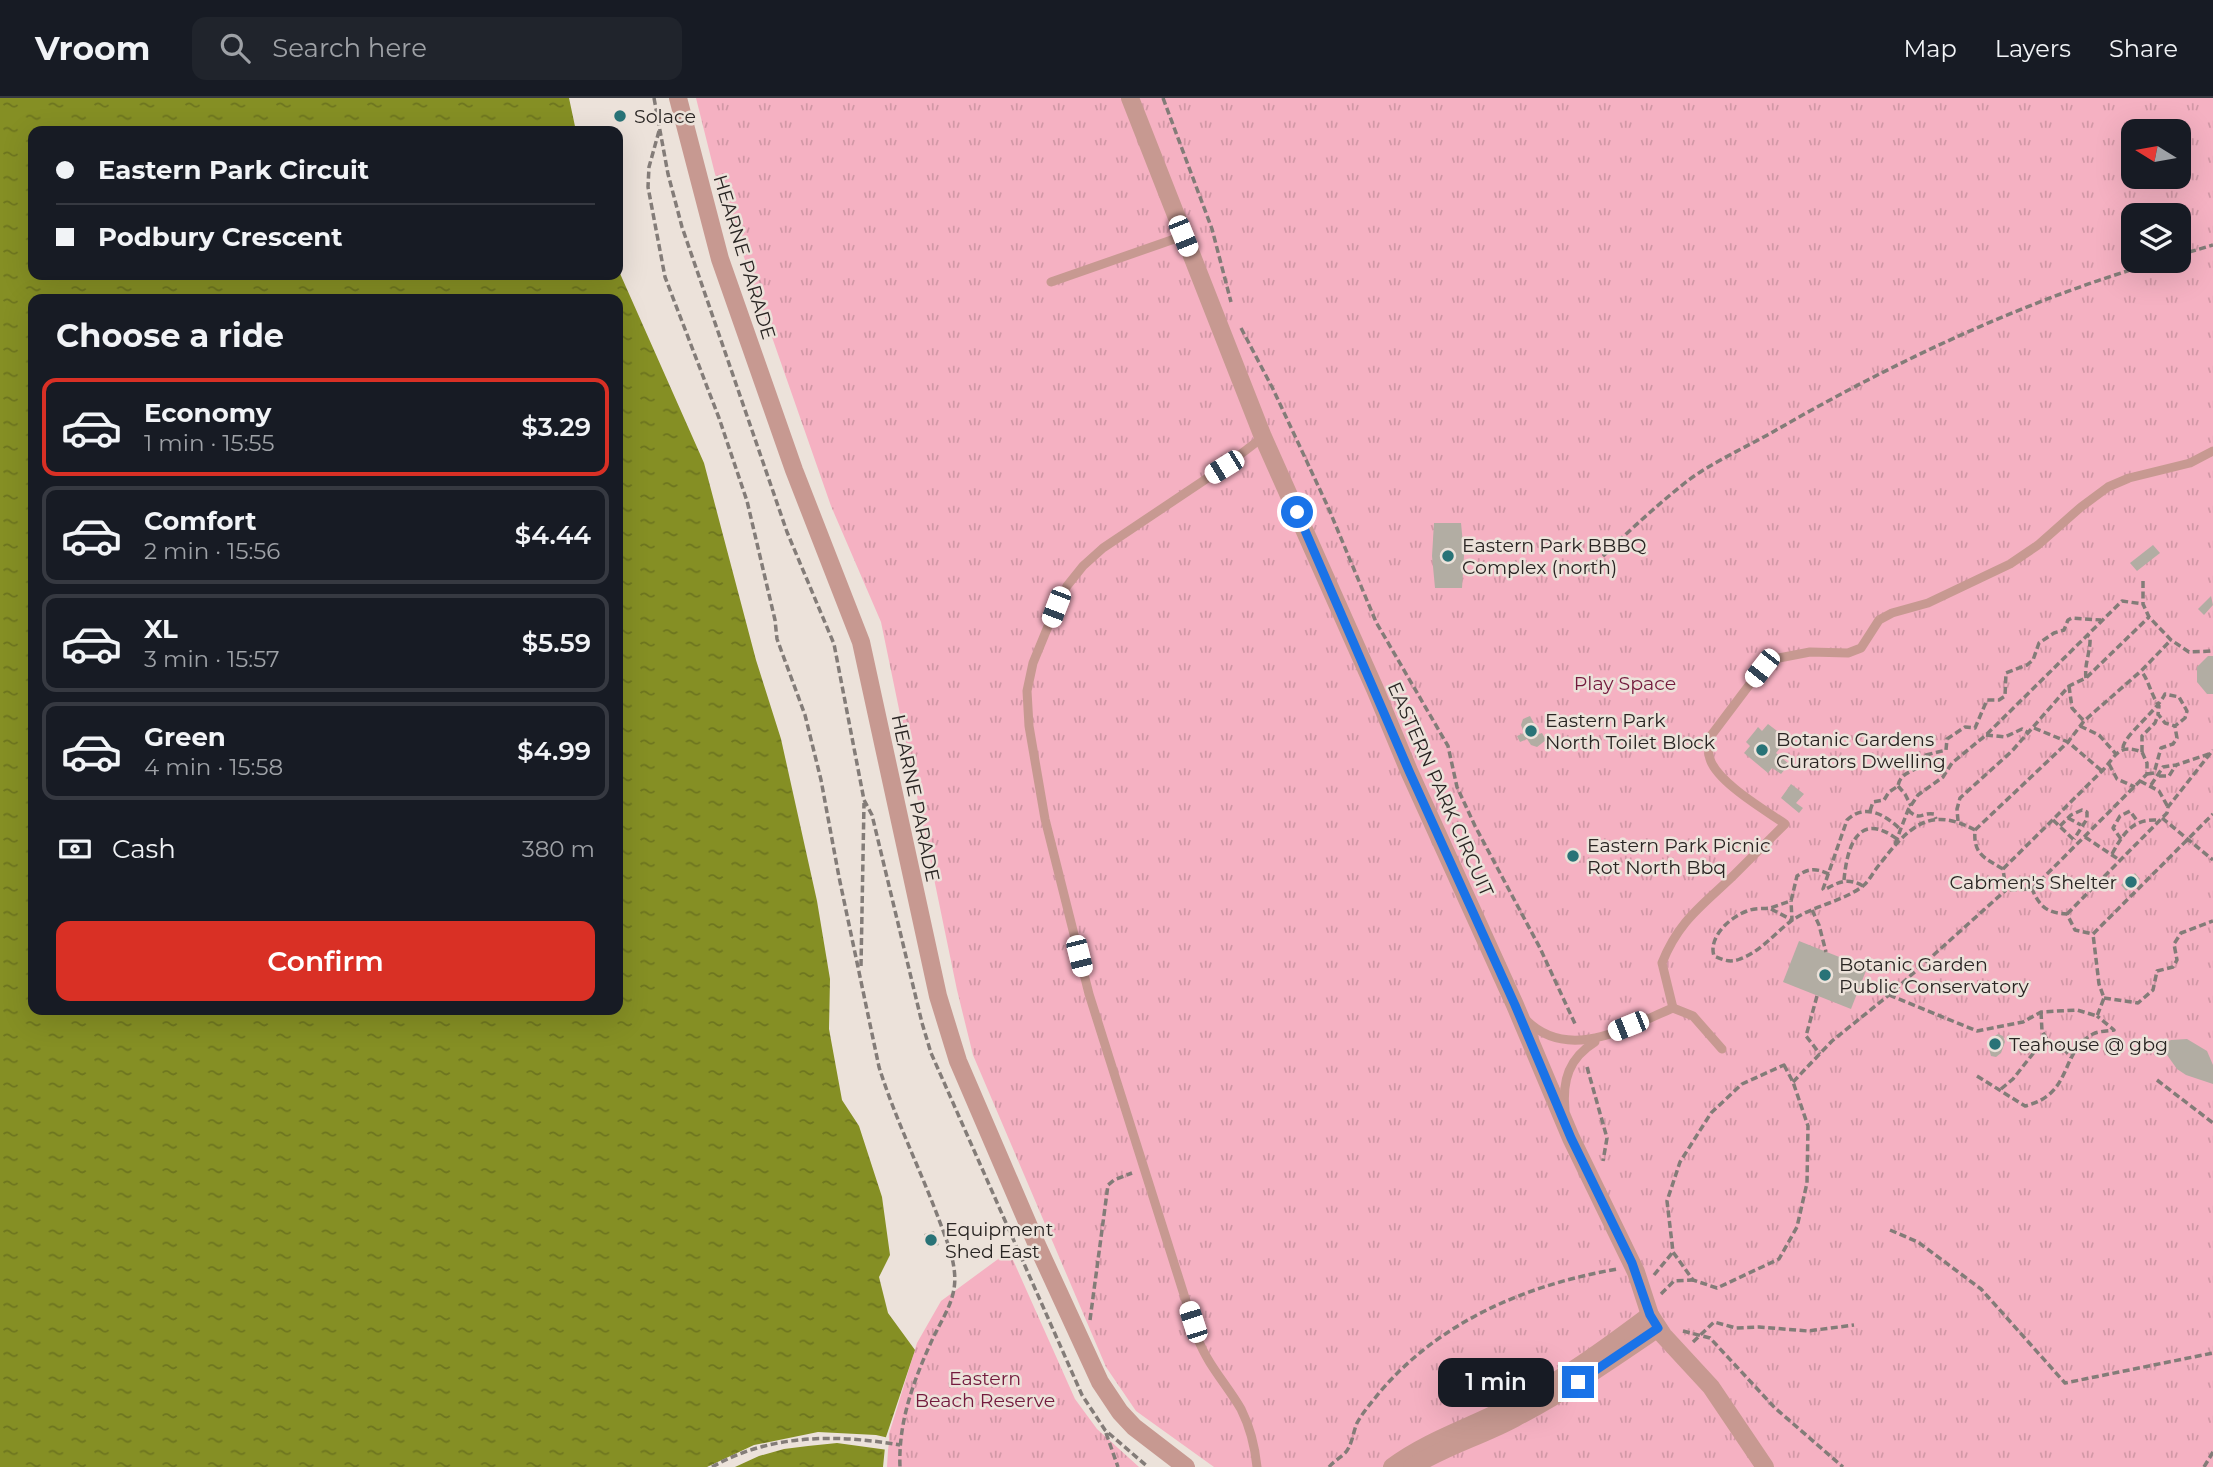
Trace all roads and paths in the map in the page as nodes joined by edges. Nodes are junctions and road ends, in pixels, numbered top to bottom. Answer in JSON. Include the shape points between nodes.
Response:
{"nodes":[{"id":1,"x":654,"y":98,"type":"edge"},
{"id":2,"x":678,"y":98,"type":"edge"},
{"id":3,"x":1130,"y":98,"type":"edge"},
{"id":4,"x":1163,"y":98,"type":"edge"},
{"id":5,"x":659,"y":129,"type":"junction"},
{"id":6,"x":1183,"y":236,"type":"junction"},
{"id":7,"x":2213,"y":245,"type":"edge"},
{"id":8,"x":2191,"y":251,"type":"edge"},
{"id":9,"x":2121,"y":272,"type":"edge"},
{"id":10,"x":1051,"y":282,"type":"dead end"},
{"id":11,"x":1231,"y":303,"type":"dead end"},
{"id":12,"x":1240,"y":328,"type":"dead end"},
{"id":13,"x":1263,"y":437,"type":"junction"},
{"id":14,"x":2213,"y":451,"type":"edge"},
{"id":15,"x":1588,"y":572,"type":"dead end"},
{"id":16,"x":2143,"y":581,"type":"dead end"},
{"id":17,"x":2143,"y":604,"type":"junction"},
{"id":18,"x":2149,"y":617,"type":"junction"},
{"id":19,"x":2101,"y":620,"type":"junction"},
{"id":20,"x":2087,"y":635,"type":"junction"},
{"id":21,"x":2171,"y":640,"type":"junction"},
{"id":22,"x":2213,"y":651,"type":"edge"},
{"id":23,"x":2141,"y":671,"type":"junction"},
{"id":24,"x":2087,"y":678,"type":"junction"},
{"id":25,"x":2069,"y":686,"type":"junction"},
{"id":26,"x":2159,"y":706,"type":"junction"},
{"id":27,"x":2158,"y":714,"type":"junction"},
{"id":28,"x":2084,"y":722,"type":"junction"},
{"id":29,"x":2080,"y":726,"type":"junction"},
{"id":30,"x":2175,"y":726,"type":"junction"},
{"id":31,"x":2034,"y":728,"type":"junction"},
{"id":32,"x":2029,"y":733,"type":"junction"},
{"id":33,"x":1986,"y":735,"type":"junction"},
{"id":34,"x":2068,"y":742,"type":"junction"},
{"id":35,"x":2123,"y":748,"type":"junction"},
{"id":36,"x":2142,"y":752,"type":"junction"},
{"id":37,"x":2211,"y":752,"type":"edge"},
{"id":38,"x":2116,"y":754,"type":"junction"},
{"id":39,"x":2109,"y":764,"type":"junction"},
{"id":40,"x":2176,"y":765,"type":"junction"},
{"id":41,"x":2102,"y":771,"type":"junction"},
{"id":42,"x":2147,"y":774,"type":"junction"},
{"id":43,"x":2159,"y":776,"type":"junction"},
{"id":44,"x":2140,"y":781,"type":"junction"},
{"id":45,"x":2151,"y":785,"type":"junction"},
{"id":46,"x":1898,"y":786,"type":"junction"},
{"id":47,"x":2135,"y":787,"type":"junction"},
{"id":48,"x":2168,"y":807,"type":"junction"},
{"id":49,"x":1909,"y":808,"type":"junction"},
{"id":50,"x":1870,"y":811,"type":"junction"},
{"id":51,"x":2213,"y":814,"type":"edge"},
{"id":52,"x":2068,"y":818,"type":"junction"},
{"id":53,"x":1936,"y":819,"type":"junction"},
{"id":54,"x":2160,"y":819,"type":"junction"},
{"id":55,"x":2053,"y":820,"type":"junction"},
{"id":56,"x":1958,"y":821,"type":"junction"},
{"id":57,"x":2138,"y":822,"type":"junction"},
{"id":58,"x":2081,"y":825,"type":"junction"},
{"id":59,"x":2060,"y":826,"type":"junction"},
{"id":60,"x":1900,"y":829,"type":"junction"},
{"id":61,"x":1975,"y":830,"type":"junction"},
{"id":62,"x":2084,"y":837,"type":"junction"},
{"id":63,"x":2121,"y":839,"type":"junction"},
{"id":64,"x":1896,"y":841,"type":"junction"},
{"id":65,"x":2076,"y":841,"type":"junction"},
{"id":66,"x":2186,"y":841,"type":"junction"},
{"id":67,"x":2112,"y":854,"type":"junction"},
{"id":68,"x":2213,"y":860,"type":"edge"},
{"id":69,"x":2121,"y":861,"type":"junction"},
{"id":70,"x":2003,"y":869,"type":"junction"},
{"id":71,"x":1829,"y":874,"type":"junction"},
{"id":72,"x":1844,"y":880,"type":"junction"},
{"id":73,"x":1863,"y":886,"type":"junction"},
{"id":74,"x":2032,"y":889,"type":"junction"},
{"id":75,"x":2006,"y":890,"type":"junction"},
{"id":76,"x":1791,"y":901,"type":"junction"},
{"id":77,"x":1769,"y":908,"type":"junction"},
{"id":78,"x":1812,"y":911,"type":"junction"},
{"id":79,"x":2067,"y":914,"type":"junction"},
{"id":80,"x":1792,"y":920,"type":"junction"},
{"id":81,"x":2213,"y":921,"type":"edge"},
{"id":82,"x":2093,"y":934,"type":"junction"},
{"id":83,"x":1826,"y":952,"type":"dead end"},
{"id":84,"x":860,"y":971,"type":"junction"},
{"id":85,"x":1889,"y":995,"type":"junction"},
{"id":86,"x":1817,"y":996,"type":"dead end"},
{"id":87,"x":2104,"y":998,"type":"junction"},
{"id":88,"x":1515,"y":1005,"type":"junction"},
{"id":89,"x":1673,"y":1008,"type":"junction"},
{"id":90,"x":2041,"y":1012,"type":"junction"},
{"id":91,"x":2097,"y":1016,"type":"junction"},
{"id":92,"x":2049,"y":1043,"type":"junction"},
{"id":93,"x":1581,"y":1046,"type":"junction"},
{"id":94,"x":1722,"y":1049,"type":"dead end"},
{"id":95,"x":1820,"y":1054,"type":"junction"},
{"id":96,"x":2072,"y":1057,"type":"junction"},
{"id":97,"x":1977,"y":1076,"type":"dead end"},
{"id":98,"x":2157,"y":1080,"type":"dead end"},
{"id":99,"x":1793,"y":1082,"type":"junction"},
{"id":100,"x":2001,"y":1089,"type":"junction"},
{"id":101,"x":2213,"y":1123,"type":"edge"},
{"id":102,"x":1571,"y":1138,"type":"junction"},
{"id":103,"x":1604,"y":1166,"type":"dead end"},
{"id":104,"x":1143,"y":1168,"type":"junction"},
{"id":105,"x":1890,"y":1230,"type":"dead end"},
{"id":106,"x":1673,"y":1252,"type":"junction"},
{"id":107,"x":1632,"y":1263,"type":"junction"},
{"id":108,"x":1693,"y":1280,"type":"junction"},
{"id":109,"x":1656,"y":1286,"type":"dead end"},
{"id":110,"x":1654,"y":1321,"type":"junction"},
{"id":111,"x":1854,"y":1325,"type":"dead end"},
{"id":112,"x":1679,"y":1329,"type":"dead end"},
{"id":113,"x":1076,"y":1332,"type":"junction"},
{"id":114,"x":1699,"y":1334,"type":"junction"},
{"id":115,"x":2213,"y":1353,"type":"edge"},
{"id":116,"x":1682,"y":1357,"type":"junction"},
{"id":117,"x":900,"y":1446,"type":"junction"},
{"id":118,"x":2213,"y":1452,"type":"edge"},
{"id":119,"x":712,"y":1467,"type":"edge"},
{"id":120,"x":900,"y":1467,"type":"edge"},
{"id":121,"x":1118,"y":1467,"type":"edge"},
{"id":122,"x":1149,"y":1467,"type":"edge"},
{"id":123,"x":1186,"y":1467,"type":"edge"},
{"id":124,"x":1257,"y":1467,"type":"edge"},
{"id":125,"x":1329,"y":1467,"type":"edge"},
{"id":126,"x":1392,"y":1467,"type":"edge"},
{"id":127,"x":1412,"y":1467,"type":"edge"},
{"id":128,"x":1766,"y":1467,"type":"edge"},
{"id":129,"x":1843,"y":1467,"type":"edge"},
{"id":130,"x":2204,"y":1467,"type":"edge"}],
"edges":[{"from":1,"to":5,"type":"path"},
{"from":2,"to":113,"type":"street","name":"HEARNE PARADE","via":[[720,259],[861,642],[945,1025]]},
{"from":3,"to":6,"type":"street","name":"EASTERN PARK CIRCUIT"},
{"from":4,"to":11,"type":"path","via":[[1212,229]]},
{"from":5,"to":84,"type":"path","via":[[648,187],[664,277],[747,501],[777,639],[806,715]]},
{"from":5,"to":84,"type":"path","via":[[682,227],[787,532],[837,654],[864,800]]},
{"from":6,"to":10,"type":"lane"},
{"from":6,"to":13,"type":"street","name":"EASTERN PARK CIRCUIT"},
{"from":7,"to":8,"type":"path"},
{"from":9,"to":15,"type":"path","via":[[1955,337],[1821,405],[1688,481]]},
{"from":12,"to":93,"type":"path","via":[[1273,389],[1376,622],[1448,746],[1457,787],[1555,976]]},
{"from":13,"to":88,"type":"street","name":"EASTERN PARK CIRCUIT"},
{"from":13,"to":104,"type":"lane","via":[[1083,566],[1056,607],[1027,691],[1043,807],[1068,911]]},
{"from":14,"to":89,"type":"lane","via":[[2190,463],[2108,487],[2010,564],[1928,603],[1879,620],[1861,648],[1847,653],[1793,654],[1762,668],[1710,737],[1710,761],[1721,776],[1785,824],[1681,927],[1662,963]]},
{"from":16,"to":17,"type":"path"},
{"from":17,"to":18,"type":"path"},
{"from":17,"to":19,"type":"path","via":[[2122,601]]},
{"from":18,"to":21,"type":"path"},
{"from":18,"to":24,"type":"path"},
{"from":19,"to":20,"type":"path"},
{"from":19,"to":46,"type":"path","via":[[2072,618],[2064,630],[2039,643],[2033,660],[2006,673],[2005,696],[1987,700],[1975,728],[1965,727],[1947,739],[1945,750],[1926,755],[1924,764],[1906,772]]},
{"from":20,"to":24,"type":"path"},
{"from":20,"to":33,"type":"path"},
{"from":21,"to":22,"type":"path","via":[[2189,652]]},
{"from":21,"to":23,"type":"path"},
{"from":23,"to":26,"type":"path"},
{"from":23,"to":28,"type":"path"},
{"from":24,"to":25,"type":"path"},
{"from":25,"to":28,"type":"path","via":[[2073,708]]},
{"from":25,"to":31,"type":"path"},
{"from":26,"to":27,"type":"path"},
{"from":26,"to":30,"type":"path","via":[[2165,694],[2179,697],[2187,711]]},
{"from":26,"to":35,"type":"path"},
{"from":27,"to":30,"type":"path"},
{"from":27,"to":36,"type":"path","via":[[2142,736]]},
{"from":28,"to":29,"type":"path"},
{"from":29,"to":34,"type":"path"},
{"from":29,"to":38,"type":"path","via":[[2099,735]]},
{"from":30,"to":42,"type":"path","via":[[2177,738],[2159,750],[2154,773]]},
{"from":31,"to":32,"type":"path"},
{"from":31,"to":34,"type":"path"},
{"from":32,"to":33,"type":"path","via":[[2022,729],[2005,737]]},
{"from":32,"to":56,"type":"path","via":[[1960,798]]},
{"from":33,"to":49,"type":"path"},
{"from":34,"to":41,"type":"path"},
{"from":34,"to":61,"type":"path"},
{"from":35,"to":36,"type":"path"},
{"from":35,"to":38,"type":"path"},
{"from":36,"to":42,"type":"path"},
{"from":37,"to":40,"type":"path"},
{"from":37,"to":48,"type":"path"},
{"from":38,"to":39,"type":"path"},
{"from":39,"to":41,"type":"path"},
{"from":39,"to":47,"type":"path","via":[[2117,779]]},
{"from":40,"to":43,"type":"path","via":[[2169,776]]},
{"from":40,"to":43,"type":"path","via":[[2163,767]]},
{"from":41,"to":55,"type":"path"},
{"from":42,"to":44,"type":"path"},
{"from":43,"to":45,"type":"path"},
{"from":44,"to":45,"type":"path"},
{"from":44,"to":47,"type":"path"},
{"from":45,"to":48,"type":"path"},
{"from":46,"to":49,"type":"path"},
{"from":46,"to":50,"type":"path","via":[[1884,800],[1873,802]]},
{"from":47,"to":62,"type":"path"},
{"from":48,"to":54,"type":"path"},
{"from":49,"to":53,"type":"path","via":[[1914,816],[1927,813]]},
{"from":49,"to":60,"type":"path"},
{"from":50,"to":60,"type":"path"},
{"from":50,"to":71,"type":"path","via":[[1855,813],[1847,820]]},
{"from":51,"to":66,"type":"path"},
{"from":52,"to":58,"type":"path"},
{"from":52,"to":58,"type":"path","via":[[2087,812]]},
{"from":52,"to":59,"type":"path"},
{"from":53,"to":56,"type":"path"},
{"from":53,"to":64,"type":"path","via":[[1917,824]]},
{"from":54,"to":57,"type":"path"},
{"from":54,"to":66,"type":"path"},
{"from":54,"to":69,"type":"path"},
{"from":55,"to":59,"type":"path"},
{"from":55,"to":70,"type":"path"},
{"from":56,"to":61,"type":"path"},
{"from":57,"to":63,"type":"path"},
{"from":57,"to":63,"type":"path","via":[[2130,811],[2120,816],[2113,828]]},
{"from":58,"to":65,"type":"path"},
{"from":59,"to":65,"type":"path"},
{"from":60,"to":64,"type":"path"},
{"from":61,"to":70,"type":"path","via":[[1974,844],[1981,855]]},
{"from":62,"to":65,"type":"path"},
{"from":62,"to":67,"type":"path"},
{"from":63,"to":67,"type":"path"},
{"from":64,"to":72,"type":"path","via":[[1884,830],[1872,828],[1859,834],[1850,844]]},
{"from":64,"to":73,"type":"path"},
{"from":65,"to":74,"type":"path"},
{"from":66,"to":68,"type":"path"},
{"from":66,"to":82,"type":"path"},
{"from":67,"to":69,"type":"path"},
{"from":69,"to":79,"type":"path"},
{"from":70,"to":75,"type":"path"},
{"from":71,"to":72,"type":"path","via":[[1824,891]]},
{"from":71,"to":76,"type":"path","via":[[1813,868],[1797,876]]},
{"from":72,"to":73,"type":"path"},
{"from":73,"to":78,"type":"path"},
{"from":74,"to":75,"type":"path"},
{"from":74,"to":79,"type":"path","via":[[2039,905],[2052,913]]},
{"from":75,"to":85,"type":"path"},
{"from":76,"to":77,"type":"path"},
{"from":76,"to":80,"type":"path"},
{"from":77,"to":80,"type":"path"},
{"from":77,"to":80,"type":"path","via":[[1748,911],[1730,921],[1715,938],[1714,956],[1739,960]]},
{"from":78,"to":80,"type":"path"},
{"from":78,"to":83,"type":"path"},
{"from":79,"to":82,"type":"path","via":[[2075,930]]},
{"from":81,"to":87,"type":"path","via":[[2182,933],[2174,944],[2177,960],[2173,967],[2157,971],[2153,990],[2138,1003]]},
{"from":82,"to":87,"type":"path"},
{"from":84,"to":117,"type":"path","via":[[879,1067],[944,1235],[955,1280],[952,1298],[918,1370]]},
{"from":85,"to":90,"type":"path","via":[[1977,1031],[2022,1022]]},
{"from":85,"to":95,"type":"path"},
{"from":86,"to":95,"type":"path","via":[[1806,1036]]},
{"from":87,"to":91,"type":"path"},
{"from":88,"to":93,"type":"lane","via":[[1541,1032]]},
{"from":88,"to":102,"type":"street","name":"EASTERN PARK CIRCUIT"},
{"from":89,"to":93,"type":"lane"},
{"from":89,"to":94,"type":"lane","via":[[1693,1016]]},
{"from":90,"to":91,"type":"path","via":[[2077,1010]]},
{"from":90,"to":92,"type":"path","via":[[2042,1031]]},
{"from":91,"to":96,"type":"path","via":[[2114,1030],[2094,1033],[2073,1050]]},
{"from":92,"to":96,"type":"path","via":[[2060,1045]]},
{"from":92,"to":100,"type":"path","via":[[2039,1046]]},
{"from":93,"to":102,"type":"lane","via":[[1565,1078],[1564,1107]]},
{"from":93,"to":103,"type":"path","via":[[1606,1135]]},
{"from":95,"to":99,"type":"path"},
{"from":96,"to":100,"type":"path","via":[[2063,1079],[2040,1102],[2025,1106]]},
{"from":97,"to":100,"type":"path"},
{"from":98,"to":101,"type":"path"},
{"from":99,"to":106,"type":"path","via":[[1784,1065],[1742,1084],[1711,1113],[1680,1162],[1667,1201]]},
{"from":99,"to":108,"type":"path","via":[[1808,1126],[1807,1183],[1797,1227],[1779,1259],[1717,1288]]},
{"from":102,"to":107,"type":"street","name":"EASTERN PARK CIRCUIT"},
{"from":104,"to":113,"type":"path","via":[[1108,1185],[1090,1324]]},
{"from":104,"to":124,"type":"lane","via":[[1202,1349],[1244,1415]]},
{"from":105,"to":115,"type":"path","via":[[1918,1242],[1981,1289],[2065,1383]]},
{"from":106,"to":107,"type":"path","via":[[1653,1277],[1645,1257]]},
{"from":106,"to":108,"type":"path"},
{"from":107,"to":110,"type":"street","name":"EASTERN PARK CIRCUIT"},
{"from":107,"to":125,"type":"path","via":[[1516,1296],[1439,1336],[1380,1392],[1357,1424],[1346,1453]]},
{"from":108,"to":109,"type":"path","via":[[1674,1281],[1659,1296]]},
{"from":110,"to":116,"type":"street","name":"EASTERN PARK CIRCUIT"},
{"from":110,"to":126,"type":"street","via":[[1544,1388],[1431,1442]]},
{"from":110,"to":127,"type":"street","via":[[1544,1403]]},
{"from":111,"to":114,"type":"path","via":[[1808,1331],[1736,1328],[1714,1322]]},
{"from":112,"to":114,"type":"path"},
{"from":113,"to":123,"type":"street","name":"HEARNE PARADE","via":[[1120,1412]]},
{"from":114,"to":116,"type":"path"},
{"from":114,"to":129,"type":"path","via":[[1710,1338],[1775,1408]]},
{"from":116,"to":128,"type":"street","name":"EASTERN PARK CIRCUIT","via":[[1711,1388]]},
{"from":117,"to":119,"type":"path","via":[[858,1438],[804,1439],[765,1445]]},
{"from":117,"to":120,"type":"path"},
{"from":118,"to":130,"type":"path"},
{"from":121,"to":122,"type":"path","via":[[1105,1430]]}]}
